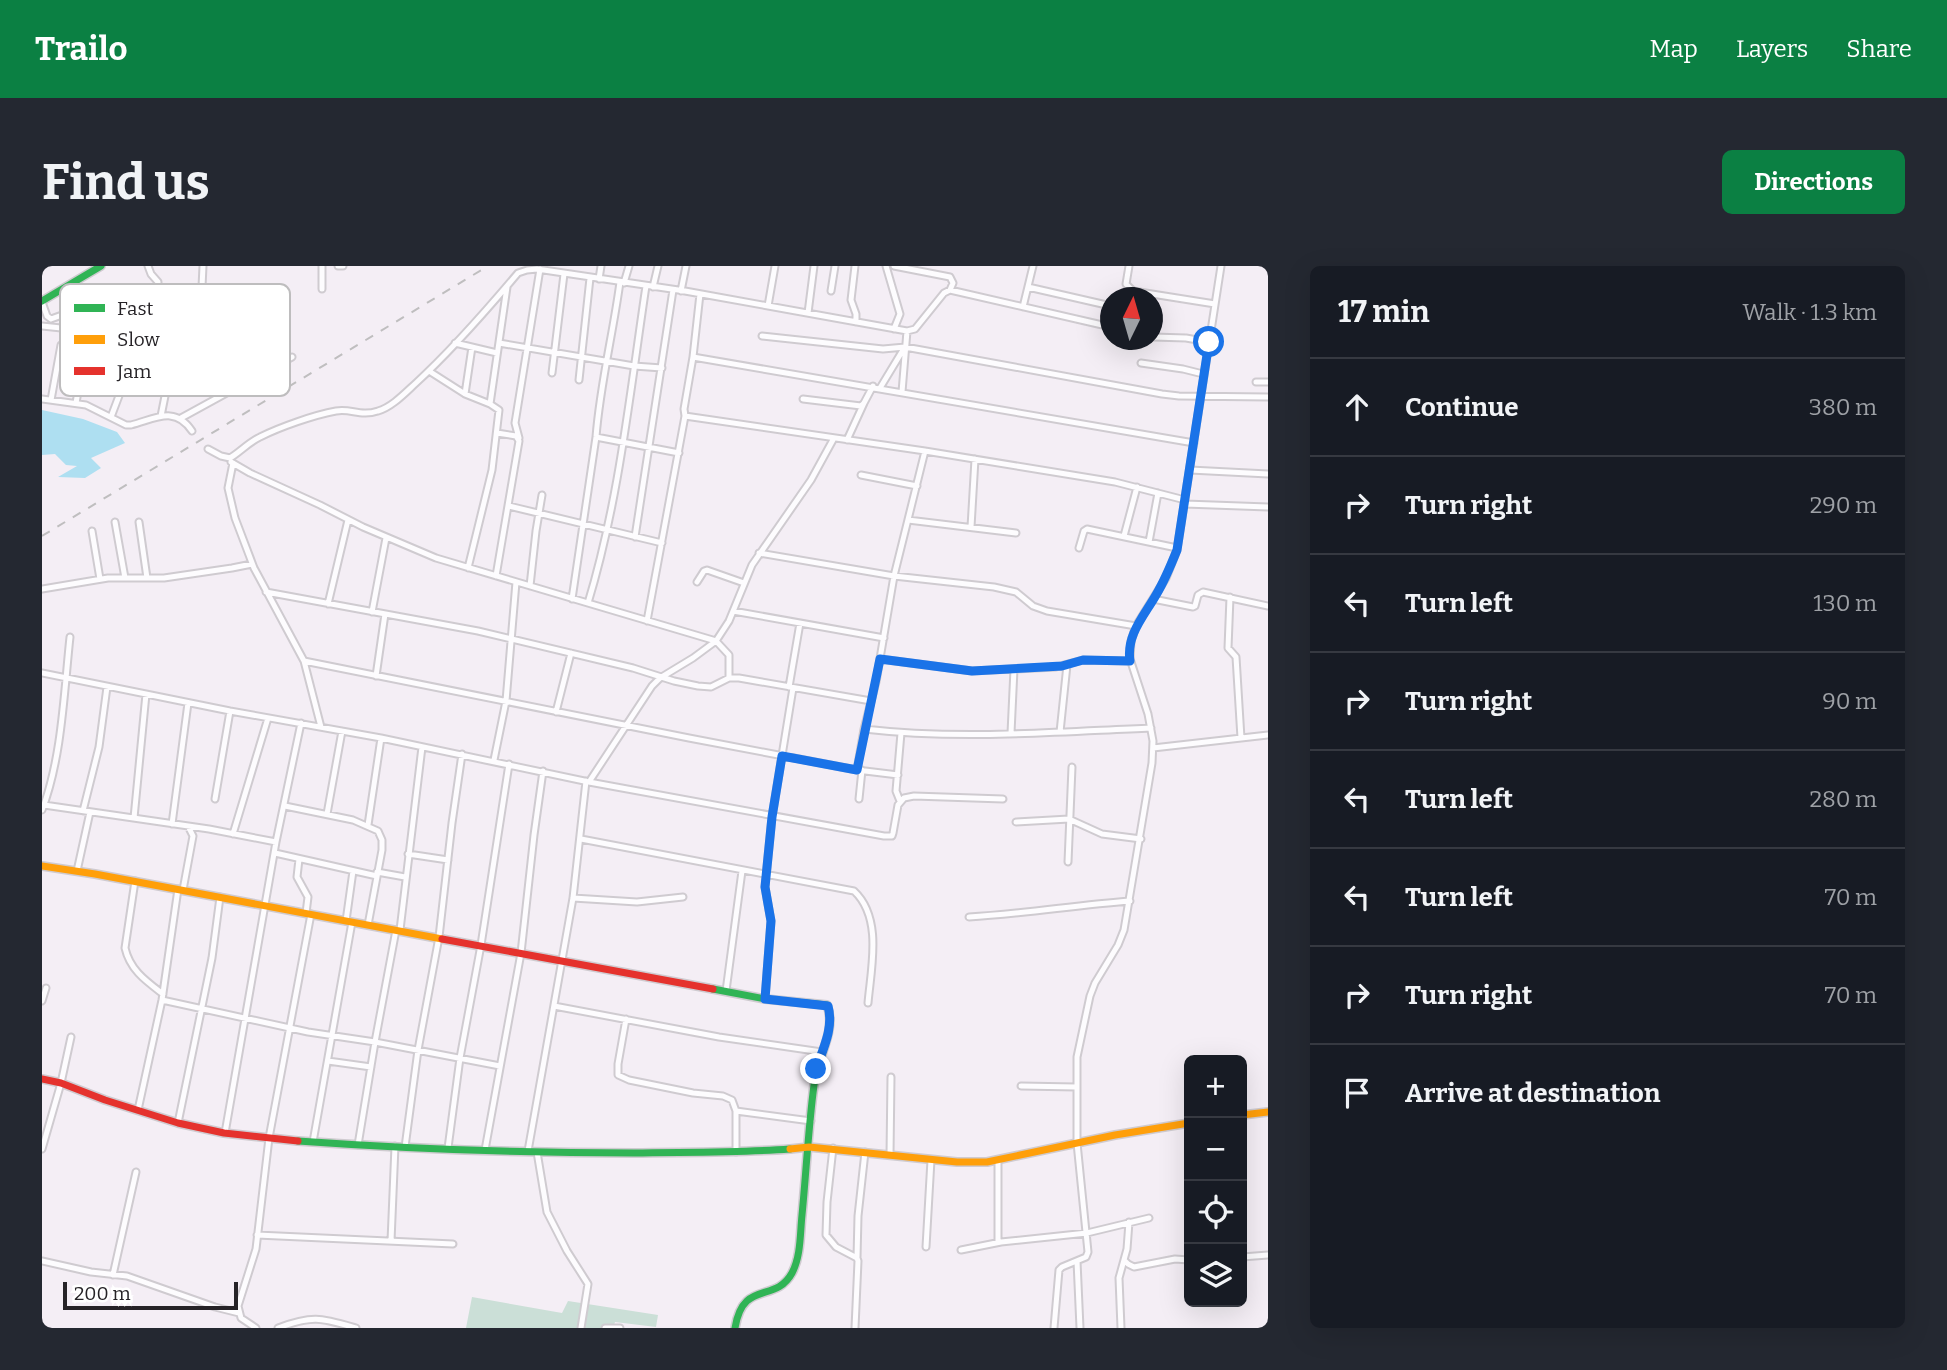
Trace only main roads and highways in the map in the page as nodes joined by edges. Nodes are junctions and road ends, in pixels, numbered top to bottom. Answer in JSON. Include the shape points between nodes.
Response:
{"nodes":[{"id":1,"x":101,"y":266,"type":"edge"},
{"id":2,"x":72,"y":284,"type":"edge"},
{"id":3,"x":60,"y":291,"type":"edge"},
{"id":4,"x":42,"y":302,"type":"edge"},
{"id":5,"x":42,"y":866,"type":"edge"},
{"id":6,"x":42,"y":1079,"type":"edge"},
{"id":7,"x":1268,"y":1112,"type":"edge"},
{"id":8,"x":1247,"y":1114,"type":"edge"},
{"id":9,"x":1184,"y":1124,"type":"edge"},
{"id":10,"x":809,"y":1147,"type":"junction"},
{"id":11,"x":735,"y":1328,"type":"edge"}],
"edges":[{"from":1,"to":2,"type":"main road"},
{"from":3,"to":4,"type":"main road"},
{"from":5,"to":10,"type":"main road","via":[[765,999],[828,1006],[830,1024],[816,1069]]},
{"from":6,"to":10,"type":"main road","via":[[178,1123],[313,1142],[532,1152],[736,1152]]},
{"from":7,"to":8,"type":"main road"},
{"from":9,"to":10,"type":"main road","via":[[998,1160],[957,1162]]},
{"from":10,"to":11,"type":"main road","via":[[793,1272],[783,1283],[745,1301],[737,1311]]}]}
